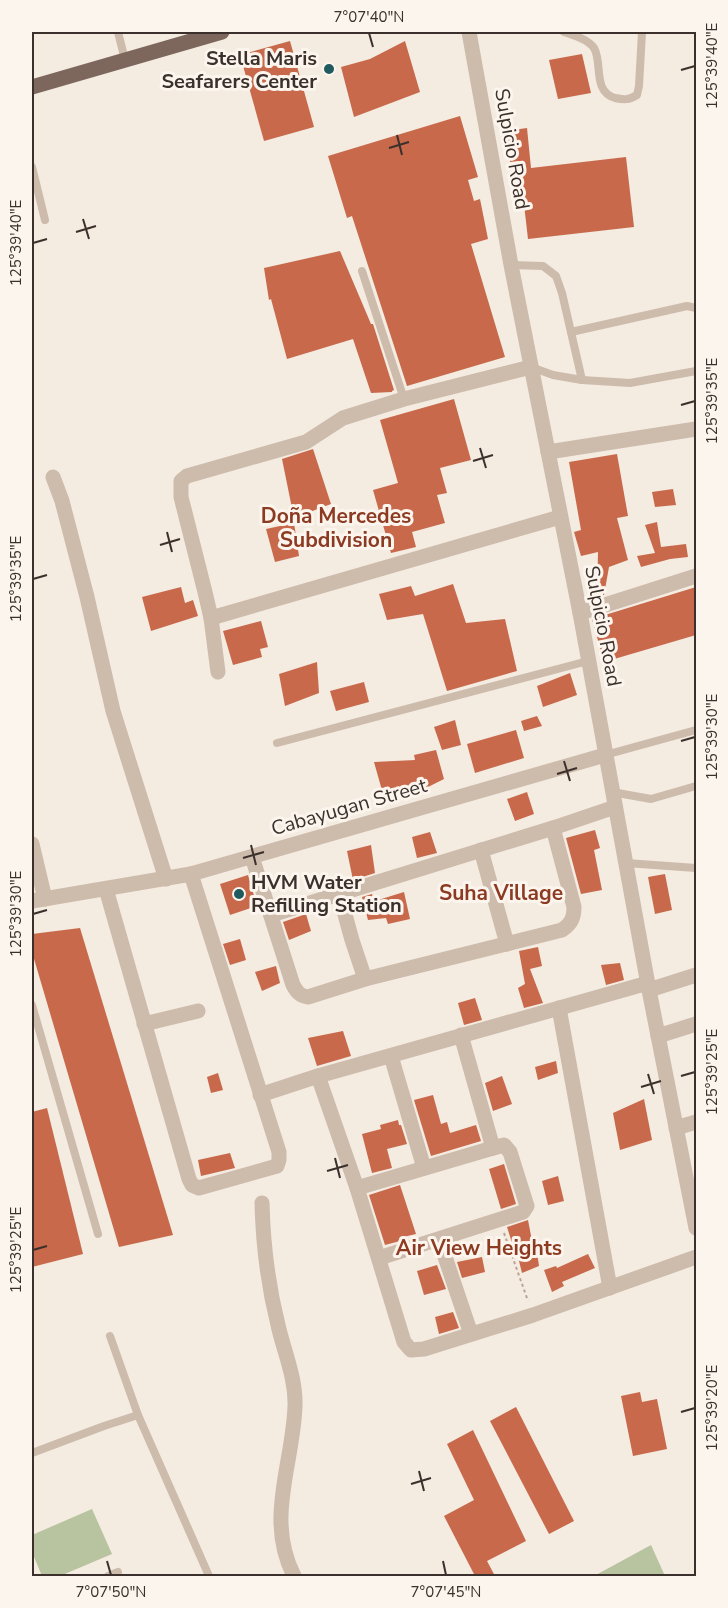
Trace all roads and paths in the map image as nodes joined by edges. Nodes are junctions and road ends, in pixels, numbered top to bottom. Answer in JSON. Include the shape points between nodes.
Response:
{"nodes":[{"id":1,"x":118,"y":32,"type":"edge"},
{"id":2,"x":222,"y":32,"type":"edge"},
{"id":3,"x":469,"y":32,"type":"edge"},
{"id":4,"x":564,"y":32,"type":"edge"},
{"id":5,"x":642,"y":32,"type":"edge"},
{"id":6,"x":126,"y":60,"type":"junction"},
{"id":7,"x":32,"y":87,"type":"edge"},
{"id":8,"x":32,"y":167,"type":"edge"},
{"id":9,"x":45,"y":220,"type":"dead end"},
{"id":10,"x":511,"y":265,"type":"junction"},
{"id":11,"x":362,"y":271,"type":"dead end"},
{"id":12,"x":696,"y":308,"type":"edge"},
{"id":13,"x":571,"y":332,"type":"junction"},
{"id":14,"x":531,"y":367,"type":"junction"},
{"id":15,"x":696,"y":371,"type":"edge"},
{"id":16,"x":582,"y":380,"type":"junction"},
{"id":17,"x":404,"y":399,"type":"junction"},
{"id":18,"x":696,"y":429,"type":"edge"},
{"id":19,"x":548,"y":452,"type":"junction"},
{"id":20,"x":53,"y":477,"type":"dead end"},
{"id":21,"x":560,"y":517,"type":"junction"},
{"id":22,"x":696,"y":576,"type":"edge"},
{"id":23,"x":580,"y":613,"type":"junction"},
{"id":24,"x":211,"y":618,"type":"junction"},
{"id":25,"x":588,"y":661,"type":"junction"},
{"id":26,"x":218,"y":672,"type":"dead end"},
{"id":27,"x":696,"y":730,"type":"edge"},
{"id":28,"x":277,"y":743,"type":"dead end"},
{"id":29,"x":605,"y":755,"type":"junction"},
{"id":30,"x":696,"y":786,"type":"edge"},
{"id":31,"x":613,"y":799,"type":"junction"},
{"id":32,"x":553,"y":828,"type":"junction"},
{"id":33,"x":32,"y":844,"type":"edge"},
{"id":34,"x":481,"y":850,"type":"junction"},
{"id":35,"x":252,"y":857,"type":"junction"},
{"id":36,"x":626,"y":863,"type":"junction"},
{"id":37,"x":696,"y":868,"type":"edge"},
{"id":38,"x":191,"y":874,"type":"junction"},
{"id":39,"x":166,"y":879,"type":"junction"},
{"id":40,"x":106,"y":889,"type":"junction"},
{"id":41,"x":339,"y":893,"type":"junction"},
{"id":42,"x":38,"y":900,"type":"edge"},
{"id":43,"x":271,"y":915,"type":"junction"},
{"id":44,"x":507,"y":944,"type":"junction"},
{"id":45,"x":696,"y":975,"type":"edge"},
{"id":46,"x":365,"y":979,"type":"junction"},
{"id":47,"x":648,"y":986,"type":"junction"},
{"id":48,"x":32,"y":1005,"type":"edge"},
{"id":49,"x":559,"y":1008,"type":"junction"},
{"id":50,"x":198,"y":1011,"type":"dead end"},
{"id":51,"x":144,"y":1024,"type":"junction"},
{"id":52,"x":696,"y":1024,"type":"edge"},
{"id":53,"x":461,"y":1035,"type":"junction"},
{"id":54,"x":658,"y":1036,"type":"junction"},
{"id":55,"x":391,"y":1056,"type":"junction"},
{"id":56,"x":318,"y":1076,"type":"junction"},
{"id":57,"x":260,"y":1095,"type":"junction"},
{"id":58,"x":696,"y":1122,"type":"edge"},
{"id":59,"x":676,"y":1128,"type":"junction"},
{"id":60,"x":493,"y":1148,"type":"junction"},
{"id":61,"x":424,"y":1168,"type":"junction"},
{"id":62,"x":357,"y":1188,"type":"junction"},
{"id":63,"x":262,"y":1203,"type":"dead end"},
{"id":64,"x":499,"y":1220,"type":"junction"},
{"id":65,"x":696,"y":1228,"type":"edge"},
{"id":66,"x":98,"y":1234,"type":"dead end"},
{"id":67,"x":439,"y":1239,"type":"junction"},
{"id":68,"x":696,"y":1257,"type":"edge"},
{"id":69,"x":379,"y":1258,"type":"junction"},
{"id":70,"x":610,"y":1288,"type":"junction"},
{"id":71,"x":533,"y":1315,"type":"junction"},
{"id":72,"x":471,"y":1334,"type":"junction"},
{"id":73,"x":110,"y":1336,"type":"dead end"},
{"id":74,"x":138,"y":1415,"type":"junction"},
{"id":75,"x":32,"y":1453,"type":"edge"},
{"id":76,"x":118,"y":1572,"type":"dead end"},
{"id":77,"x":108,"y":1576,"type":"edge"},
{"id":78,"x":209,"y":1576,"type":"edge"},
{"id":79,"x":294,"y":1576,"type":"edge"}],
"edges":[{"from":1,"to":6,"type":"lane"},
{"from":2,"to":6,"type":"main road"},
{"from":3,"to":10,"type":"street","name":"Sulpicio Road"},
{"from":4,"to":5,"type":"lane","via":[[593,46],[603,91],[622,100],[637,95]]},
{"from":6,"to":7,"type":"main road"},
{"from":8,"to":9,"type":"lane"},
{"from":10,"to":13,"type":"lane","via":[[543,266],[556,276]]},
{"from":10,"to":14,"type":"street","name":"Sulpicio Road"},
{"from":11,"to":17,"type":"lane"},
{"from":12,"to":13,"type":"lane","via":[[687,306]]},
{"from":13,"to":16,"type":"lane"},
{"from":14,"to":16,"type":"lane"},
{"from":14,"to":17,"type":"street"},
{"from":14,"to":19,"type":"street","name":"Sulpicio Road"},
{"from":15,"to":16,"type":"lane","via":[[630,382]]},
{"from":17,"to":24,"type":"street","via":[[343,418],[306,442],[181,481],[181,497]]},
{"from":18,"to":19,"type":"street"},
{"from":19,"to":21,"type":"street","name":"Sulpicio Road"},
{"from":20,"to":39,"type":"street","via":[[87,597],[113,711]]},
{"from":21,"to":23,"type":"street","name":"Sulpicio Road"},
{"from":21,"to":24,"type":"street"},
{"from":22,"to":23,"type":"street"},
{"from":23,"to":25,"type":"street","name":"Sulpicio Road"},
{"from":24,"to":26,"type":"street"},
{"from":25,"to":28,"type":"lane"},
{"from":25,"to":29,"type":"street","name":"Sulpicio Road"},
{"from":27,"to":29,"type":"lane"},
{"from":29,"to":31,"type":"street","name":"Sulpicio Road"},
{"from":29,"to":35,"type":"street","name":"Cabayugan Street"},
{"from":30,"to":31,"type":"lane","via":[[651,799]]},
{"from":31,"to":32,"type":"street"},
{"from":31,"to":36,"type":"street","name":"Sulpicio Road"},
{"from":32,"to":34,"type":"street"},
{"from":32,"to":44,"type":"street","via":[[574,907],[572,921],[562,930]]},
{"from":33,"to":42,"type":"street"},
{"from":34,"to":41,"type":"street"},
{"from":34,"to":44,"type":"street"},
{"from":35,"to":38,"type":"street","name":"Cabayugan Street"},
{"from":35,"to":43,"type":"street"},
{"from":36,"to":37,"type":"lane"},
{"from":36,"to":47,"type":"street","name":"Sulpicio Road"},
{"from":38,"to":39,"type":"street","name":"Cabayugan Street"},
{"from":38,"to":57,"type":"street"},
{"from":39,"to":40,"type":"street","name":"Cabayugan Street"},
{"from":40,"to":42,"type":"street","name":"Cabayugan Street"},
{"from":40,"to":51,"type":"street"},
{"from":41,"to":43,"type":"street"},
{"from":41,"to":46,"type":"street"},
{"from":43,"to":46,"type":"street","via":[[293,985],[301,996]]},
{"from":44,"to":46,"type":"street"},
{"from":45,"to":47,"type":"street"},
{"from":47,"to":49,"type":"street"},
{"from":47,"to":54,"type":"street","name":"Sulpicio Road"},
{"from":48,"to":66,"type":"lane"},
{"from":49,"to":53,"type":"street"},
{"from":49,"to":70,"type":"street"},
{"from":50,"to":51,"type":"street"},
{"from":51,"to":57,"type":"street","via":[[192,1185],[199,1188],[277,1167],[279,1152]]},
{"from":52,"to":54,"type":"street"},
{"from":53,"to":55,"type":"street"},
{"from":53,"to":60,"type":"street"},
{"from":54,"to":59,"type":"street","name":"Sulpicio Road"},
{"from":55,"to":56,"type":"street"},
{"from":55,"to":61,"type":"street"},
{"from":56,"to":57,"type":"street"},
{"from":56,"to":62,"type":"street"},
{"from":58,"to":59,"type":"street"},
{"from":59,"to":65,"type":"street","name":"Sulpicio Road"},
{"from":60,"to":61,"type":"street"},
{"from":60,"to":64,"type":"street","via":[[504,1145],[510,1152],[527,1206],[523,1212]]},
{"from":61,"to":62,"type":"street"},
{"from":62,"to":69,"type":"street"},
{"from":63,"to":79,"type":"street","via":[[266,1268],[294,1387],[281,1533]]},
{"from":64,"to":67,"type":"street"},
{"from":64,"to":71,"type":"path"},
{"from":67,"to":69,"type":"street"},
{"from":67,"to":72,"type":"street"},
{"from":68,"to":70,"type":"street"},
{"from":69,"to":72,"type":"street","via":[[407,1347],[424,1348]]},
{"from":70,"to":71,"type":"street"},
{"from":71,"to":72,"type":"street"},
{"from":73,"to":74,"type":"lane"},
{"from":74,"to":75,"type":"lane"},
{"from":74,"to":78,"type":"lane"},
{"from":76,"to":77,"type":"lane"}]}
